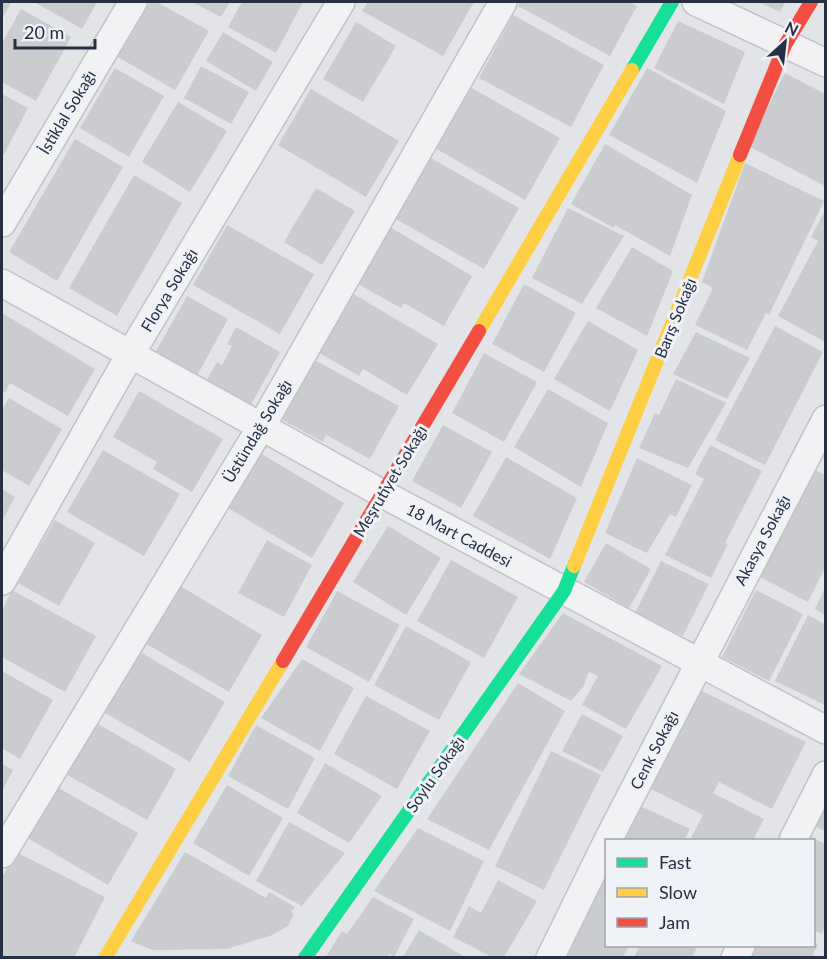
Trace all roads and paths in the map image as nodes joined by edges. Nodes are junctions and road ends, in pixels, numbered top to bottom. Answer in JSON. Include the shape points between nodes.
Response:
{"nodes":[{"id":1,"x":133,"y":2,"type":"edge"},
{"id":2,"x":341,"y":2,"type":"edge"},
{"id":3,"x":503,"y":2,"type":"edge"},
{"id":4,"x":672,"y":2,"type":"edge"},
{"id":5,"x":696,"y":2,"type":"edge"},
{"id":6,"x":811,"y":2,"type":"edge"},
{"id":7,"x":785,"y":45,"type":"junction"},
{"id":8,"x":825,"y":63,"type":"edge"},
{"id":9,"x":2,"y":223,"type":"edge"},
{"id":10,"x":2,"y":283,"type":"edge"},
{"id":11,"x":131,"y":353,"type":"junction"},
{"id":12,"x":825,"y":419,"type":"edge"},
{"id":13,"x":261,"y":427,"type":"junction"},
{"id":14,"x":382,"y":494,"type":"junction"},
{"id":15,"x":2,"y":581,"type":"edge"},
{"id":16,"x":564,"y":591,"type":"junction"},
{"id":17,"x":699,"y":660,"type":"junction"},
{"id":18,"x":825,"y":730,"type":"edge"},
{"id":19,"x":825,"y":775,"type":"edge"},
{"id":20,"x":609,"y":839,"type":"edge"},
{"id":21,"x":793,"y":839,"type":"edge"},
{"id":22,"x":605,"y":846,"type":"edge"},
{"id":23,"x":2,"y":854,"type":"edge"},
{"id":24,"x":105,"y":957,"type":"edge"},
{"id":25,"x":305,"y":957,"type":"edge"},
{"id":26,"x":550,"y":957,"type":"edge"}],
"edges":[{"from":1,"to":9,"type":"street","name":"İstiklal Sokağı"},
{"from":2,"to":11,"type":"street","name":"Florya Sokağı"},
{"from":3,"to":13,"type":"street","name":"Üstündağ Sokağı"},
{"from":4,"to":14,"type":"street","name":"Meşrutiyet Sokağı"},
{"from":5,"to":7,"type":"street"},
{"from":6,"to":7,"type":"street","name":"Barış Sokağı"},
{"from":7,"to":8,"type":"street"},
{"from":7,"to":16,"type":"street","name":"Barış Sokağı"},
{"from":10,"to":11,"type":"street","name":"18 Mart Caddesi"},
{"from":11,"to":13,"type":"street","name":"18 Mart Caddesi"},
{"from":11,"to":15,"type":"street","name":"Florya Sokağı"},
{"from":12,"to":17,"type":"street","name":"Akasya Sokağı"},
{"from":13,"to":14,"type":"street","name":"18 Mart Caddesi"},
{"from":13,"to":23,"type":"street","name":"Üstündağ Sokağı"},
{"from":14,"to":16,"type":"street","name":"18 Mart Caddesi"},
{"from":14,"to":24,"type":"street","name":"Meşrutiyet Sokağı"},
{"from":16,"to":17,"type":"street","name":"18 Mart Caddesi"},
{"from":16,"to":25,"type":"street","name":"Soylu Sokağı"},
{"from":17,"to":18,"type":"street","name":"18 Mart Caddesi"},
{"from":17,"to":20,"type":"street","name":"Cenk Sokağı"},
{"from":19,"to":21,"type":"street"},
{"from":22,"to":26,"type":"street","name":"Cenk Sokağı"}]}
